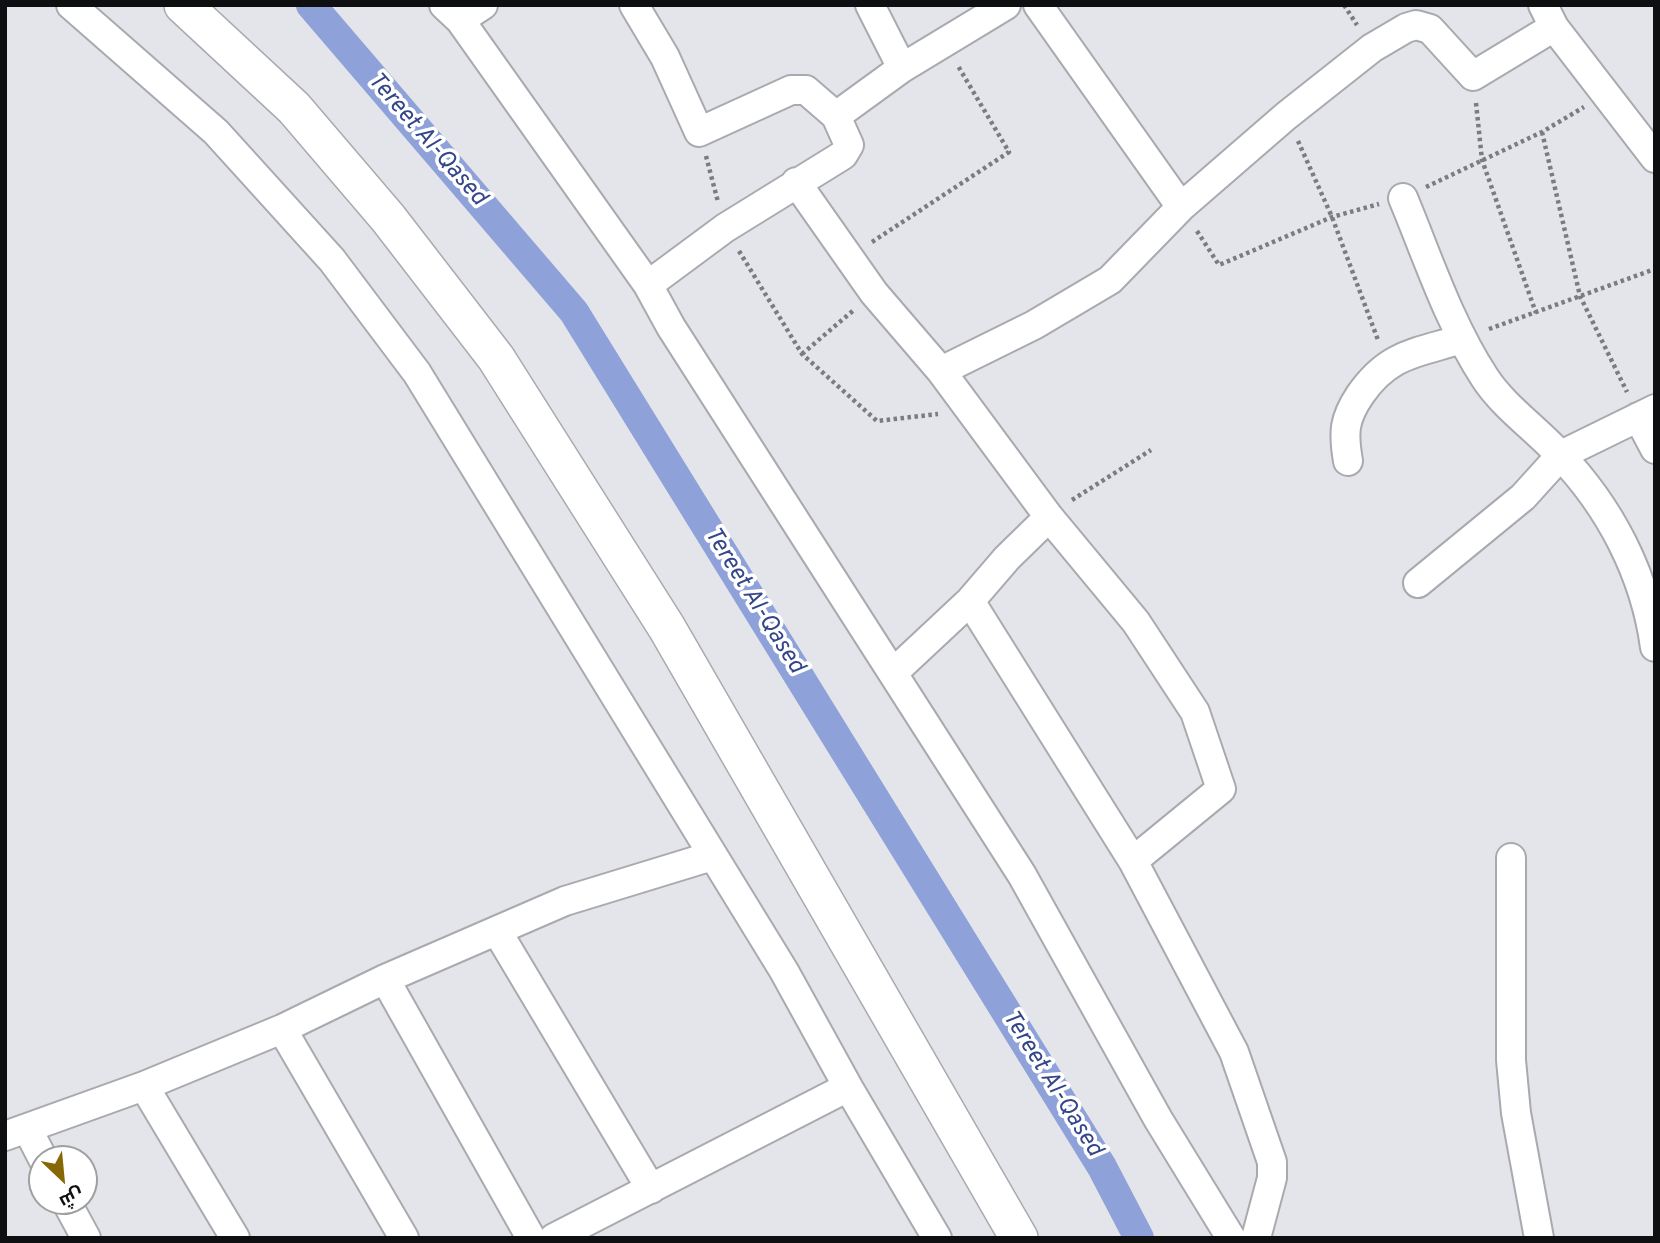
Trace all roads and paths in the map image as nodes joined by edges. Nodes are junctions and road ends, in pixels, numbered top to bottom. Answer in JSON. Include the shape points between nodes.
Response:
{"nodes":[{"id":1,"x":71,"y":5,"type":"edge"},
{"id":2,"x":183,"y":5,"type":"edge"},
{"id":3,"x":634,"y":5,"type":"edge"},
{"id":4,"x":870,"y":5,"type":"edge"},
{"id":5,"x":1006,"y":5,"type":"edge"},
{"id":6,"x":1038,"y":5,"type":"edge"},
{"id":7,"x":462,"y":10,"type":"edge"},
{"id":8,"x":1549,"y":16,"type":"edge"},
{"id":9,"x":944,"y":43,"type":"junction"},
{"id":10,"x":902,"y":68,"type":"junction"},
{"id":11,"x":1473,"y":76,"type":"junction"},
{"id":12,"x":1604,"y":94,"type":"junction"},
{"id":13,"x":836,"y":116,"type":"junction"},
{"id":14,"x":1286,"y":116,"type":"junction"},
{"id":15,"x":699,"y":132,"type":"junction"},
{"id":16,"x":1542,"y":132,"type":"junction"},
{"id":17,"x":1654,"y":155,"type":"edge"},
{"id":18,"x":1482,"y":160,"type":"junction"},
{"id":19,"x":796,"y":182,"type":"junction"},
{"id":20,"x":1403,"y":198,"type":"junction"},
{"id":21,"x":1181,"y":206,"type":"junction"},
{"id":22,"x":1332,"y":217,"type":"junction"},
{"id":23,"x":725,"y":228,"type":"junction"},
{"id":24,"x":848,"y":258,"type":"junction"},
{"id":25,"x":1655,"y":269,"type":"edge"},
{"id":26,"x":648,"y":285,"type":"junction"},
{"id":27,"x":874,"y":293,"type":"junction"},
{"id":28,"x":1580,"y":296,"type":"junction"},
{"id":29,"x":1536,"y":313,"type":"junction"},
{"id":30,"x":1462,"y":339,"type":"junction"},
{"id":31,"x":802,"y":354,"type":"junction"},
{"id":32,"x":1387,"y":364,"type":"junction"},
{"id":33,"x":941,"y":371,"type":"junction"},
{"id":34,"x":970,"y":410,"type":"junction"},
{"id":35,"x":1647,"y":413,"type":"edge"},
{"id":36,"x":1655,"y":449,"type":"edge"},
{"id":37,"x":1151,"y":450,"type":"dead end"},
{"id":38,"x":1561,"y":456,"type":"junction"},
{"id":39,"x":1348,"y":461,"type":"dead end"},
{"id":40,"x":1049,"y":517,"type":"junction"},
{"id":41,"x":1418,"y":583,"type":"dead end"},
{"id":42,"x":970,"y":601,"type":"junction"},
{"id":43,"x":1655,"y":647,"type":"edge"},
{"id":44,"x":893,"y":673,"type":"junction"},
{"id":45,"x":712,"y":856,"type":"junction"},
{"id":46,"x":1511,"y":858,"type":"dead end"},
{"id":47,"x":1133,"y":861,"type":"junction"},
{"id":48,"x":497,"y":931,"type":"junction"},
{"id":49,"x":385,"y":979,"type":"junction"},
{"id":50,"x":282,"y":1029,"type":"junction"},
{"id":51,"x":144,"y":1086,"type":"junction"},
{"id":52,"x":848,"y":1087,"type":"junction"},
{"id":53,"x":16,"y":1132,"type":"edge"},
{"id":54,"x":29,"y":1145,"type":"edge"},
{"id":55,"x":651,"y":1189,"type":"junction"},
{"id":56,"x":74,"y":1215,"type":"edge"},
{"id":57,"x":86,"y":1238,"type":"edge"},
{"id":58,"x":235,"y":1238,"type":"edge"},
{"id":59,"x":404,"y":1238,"type":"edge"},
{"id":60,"x":531,"y":1238,"type":"edge"},
{"id":61,"x":554,"y":1238,"type":"edge"},
{"id":62,"x":937,"y":1238,"type":"edge"},
{"id":63,"x":1019,"y":1238,"type":"edge"},
{"id":64,"x":1231,"y":1238,"type":"edge"},
{"id":65,"x":1256,"y":1238,"type":"edge"},
{"id":66,"x":1539,"y":1238,"type":"edge"}],
"edges":[{"from":1,"to":45,"type":"street","via":[[216,132],[332,260],[417,373]]},
{"from":2,"to":63,"type":"street","via":[[294,108],[388,218],[496,358],[667,628]]},
{"from":3,"to":15,"type":"street"},
{"from":4,"to":10,"type":"street"},
{"from":5,"to":9,"type":"street"},
{"from":6,"to":21,"type":"street"},
{"from":7,"to":26,"type":"street"},
{"from":8,"to":11,"type":"street"},
{"from":8,"to":12,"type":"street"},
{"from":9,"to":10,"type":"street"},
{"from":9,"to":24,"type":"path","via":[[1009,152]]},
{"from":10,"to":13,"type":"street"},
{"from":11,"to":14,"type":"street","via":[[1430,29],[1416,25],[1372,48]]},
{"from":11,"to":18,"type":"path"},
{"from":12,"to":16,"type":"path"},
{"from":12,"to":17,"type":"street"},
{"from":13,"to":15,"type":"street","via":[[806,90],[791,90]]},
{"from":13,"to":19,"type":"street","via":[[848,140],[847,150]]},
{"from":14,"to":21,"type":"street"},
{"from":14,"to":22,"type":"path"},
{"from":15,"to":23,"type":"path"},
{"from":16,"to":18,"type":"path"},
{"from":16,"to":28,"type":"path"},
{"from":18,"to":20,"type":"path"},
{"from":18,"to":29,"type":"path"},
{"from":19,"to":23,"type":"street"},
{"from":19,"to":24,"type":"street"},
{"from":20,"to":22,"type":"path"},
{"from":20,"to":30,"type":"street"},
{"from":21,"to":22,"type":"path","via":[[1219,265]]},
{"from":21,"to":33,"type":"street","via":[[1110,280],[1034,325]]},
{"from":22,"to":32,"type":"path"},
{"from":23,"to":26,"type":"street"},
{"from":23,"to":31,"type":"path"},
{"from":24,"to":27,"type":"street"},
{"from":25,"to":28,"type":"path"},
{"from":26,"to":44,"type":"street"},
{"from":27,"to":31,"type":"path"},
{"from":27,"to":33,"type":"street"},
{"from":28,"to":29,"type":"path"},
{"from":28,"to":35,"type":"path"},
{"from":29,"to":30,"type":"path"},
{"from":30,"to":32,"type":"street"},
{"from":30,"to":38,"type":"street","via":[[1500,398]]},
{"from":31,"to":34,"type":"path","via":[[877,421]]},
{"from":32,"to":39,"type":"street","via":[[1373,376],[1344,421]]},
{"from":33,"to":34,"type":"street"},
{"from":34,"to":40,"type":"street"},
{"from":35,"to":36,"type":"street"},
{"from":35,"to":38,"type":"street"},
{"from":37,"to":40,"type":"path"},
{"from":38,"to":41,"type":"street","via":[[1523,497]]},
{"from":38,"to":43,"type":"street","via":[[1631,558],[1650,612]]},
{"from":40,"to":42,"type":"street"},
{"from":40,"to":47,"type":"street","via":[[1136,622],[1173,678],[1195,712],[1222,783],[1219,793]]},
{"from":42,"to":44,"type":"street"},
{"from":42,"to":47,"type":"street"},
{"from":44,"to":64,"type":"street","via":[[1022,875],[1158,1119]]},
{"from":45,"to":48,"type":"street","via":[[565,901]]},
{"from":45,"to":52,"type":"street","via":[[784,971]]},
{"from":46,"to":66,"type":"street","via":[[1511,1060]]},
{"from":47,"to":65,"type":"street","via":[[1234,1052],[1272,1162]]},
{"from":48,"to":49,"type":"street"},
{"from":48,"to":55,"type":"street"},
{"from":49,"to":50,"type":"street"},
{"from":49,"to":60,"type":"street"},
{"from":50,"to":51,"type":"street"},
{"from":50,"to":59,"type":"street"},
{"from":51,"to":53,"type":"street"},
{"from":51,"to":58,"type":"street"},
{"from":52,"to":55,"type":"street"},
{"from":52,"to":62,"type":"street"},
{"from":53,"to":54,"type":"street"},
{"from":55,"to":61,"type":"street"},
{"from":56,"to":57,"type":"street"}]}
